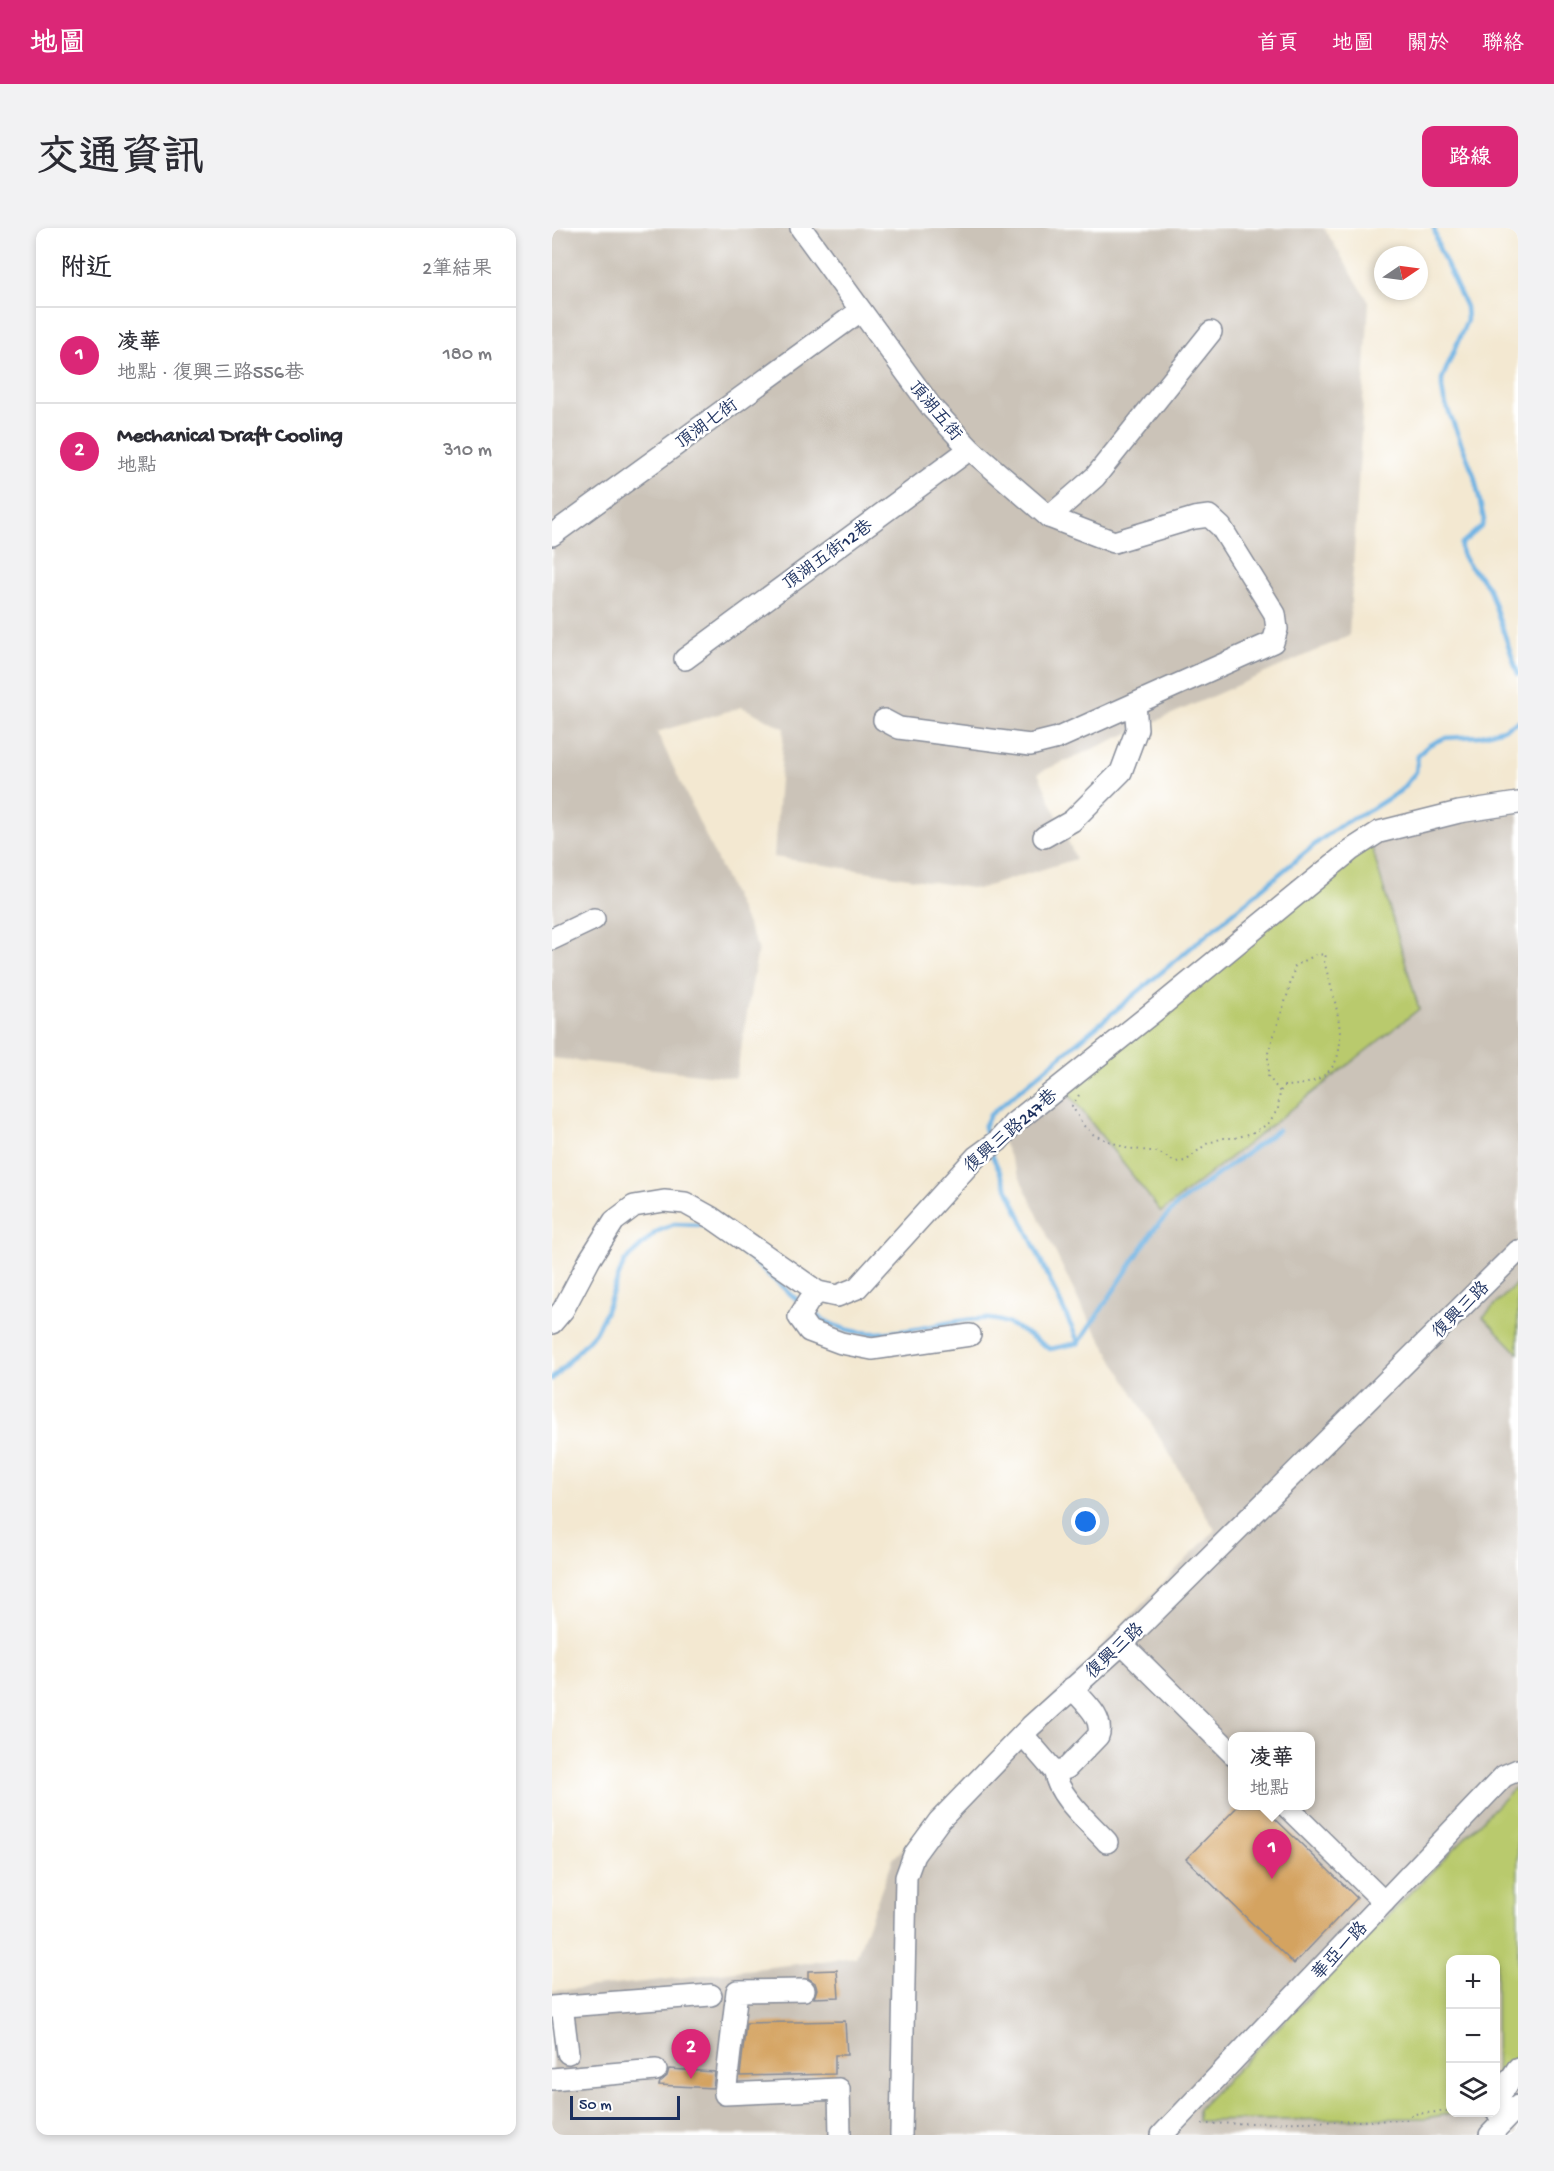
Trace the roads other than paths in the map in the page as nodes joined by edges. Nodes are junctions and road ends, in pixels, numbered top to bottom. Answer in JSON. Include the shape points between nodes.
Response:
{"nodes":[{"id":1,"x":801,"y":228,"type":"edge"},
{"id":2,"x":860,"y":311,"type":"junction"},
{"id":3,"x":1211,"y":332,"type":"dead end"},
{"id":4,"x":970,"y":449,"type":"junction"},
{"id":5,"x":1049,"y":517,"type":"junction"},
{"id":6,"x":552,"y":535,"type":"edge"},
{"id":7,"x":685,"y":660,"type":"dead end"},
{"id":8,"x":1135,"y":704,"type":"junction"},
{"id":9,"x":884,"y":720,"type":"dead end"},
{"id":10,"x":1518,"y":803,"type":"edge"},
{"id":11,"x":1044,"y":837,"type":"dead end"},
{"id":12,"x":594,"y":919,"type":"dead end"},
{"id":13,"x":552,"y":939,"type":"edge"},
{"id":14,"x":1518,"y":1251,"type":"edge"},
{"id":15,"x":810,"y":1301,"type":"junction"},
{"id":16,"x":552,"y":1323,"type":"edge"},
{"id":17,"x":970,"y":1335,"type":"dead end"},
{"id":18,"x":1122,"y":1644,"type":"junction"},
{"id":19,"x":1072,"y":1689,"type":"junction"},
{"id":20,"x":1023,"y":1735,"type":"junction"},
{"id":21,"x":1228,"y":1749,"type":"edge"},
{"id":22,"x":1518,"y":1770,"type":"edge"},
{"id":23,"x":1055,"y":1772,"type":"junction"},
{"id":24,"x":1290,"y":1810,"type":"edge"},
{"id":25,"x":1107,"y":1842,"type":"dead end"},
{"id":26,"x":1384,"y":1902,"type":"junction"},
{"id":27,"x":804,"y":1990,"type":"dead end"},
{"id":28,"x":711,"y":1995,"type":"dead end"},
{"id":29,"x":557,"y":2007,"type":"edge"},
{"id":30,"x":568,"y":2053,"type":"dead end"},
{"id":31,"x":1518,"y":2068,"type":"edge"},
{"id":32,"x":656,"y":2070,"type":"dead end"},
{"id":33,"x":552,"y":2079,"type":"edge"},
{"id":34,"x":1500,"y":2095,"type":"edge"},
{"id":35,"x":1518,"y":2106,"type":"edge"},
{"id":36,"x":1494,"y":2117,"type":"edge"},
{"id":37,"x":840,"y":2135,"type":"edge"},
{"id":38,"x":901,"y":2135,"type":"edge"},
{"id":39,"x":1162,"y":2135,"type":"edge"},
{"id":40,"x":1490,"y":2135,"type":"edge"}],
"edges":[{"from":1,"to":2,"type":"street","name":"頂湖五街"},
{"from":2,"to":4,"type":"street","name":"頂湖五街","via":[[932,408]]},
{"from":2,"to":6,"type":"street","name":"頂湖七街"},
{"from":3,"to":5,"type":"street","via":[[1095,477]]},
{"from":4,"to":5,"type":"street","name":"頂湖五街"},
{"from":4,"to":7,"type":"street","name":"頂湖五街12巷"},
{"from":5,"to":8,"type":"street","name":"頂湖五街","via":[[1114,542],[1209,516],[1221,527],[1275,614],[1277,629],[1273,642]]},
{"from":8,"to":9,"type":"street","via":[[1058,738],[1030,745],[898,728]]},
{"from":8,"to":11,"type":"street","via":[[1137,729],[1121,772],[1072,821]]},
{"from":10,"to":15,"type":"street","name":"復興三路247巷","via":[[1459,812],[1379,832],[1351,850],[1013,1124],[976,1157],[857,1288]]},
{"from":12,"to":13,"type":"street"},
{"from":14,"to":18,"type":"street","name":"復興三路"},
{"from":15,"to":16,"type":"street","via":[[712,1218],[685,1203],[664,1201],[634,1206],[614,1221]]},
{"from":15,"to":17,"type":"street","via":[[799,1317],[809,1331],[872,1350]]},
{"from":18,"to":19,"type":"street","name":"復興三路"},
{"from":18,"to":21,"type":"street"},
{"from":19,"to":20,"type":"street","name":"復興三路"},
{"from":19,"to":23,"type":"street","via":[[1099,1720],[1101,1730],[1067,1768]]},
{"from":20,"to":23,"type":"street"},
{"from":20,"to":38,"type":"street","name":"復興三路","via":[[939,1821],[914,1855],[906,1877]]},
{"from":22,"to":26,"type":"street","name":"華亞一路","via":[[1504,1776]]},
{"from":23,"to":25,"type":"street","via":[[1065,1796]]},
{"from":24,"to":26,"type":"street"},
{"from":26,"to":39,"type":"street","name":"華亞一路"},
{"from":27,"to":37,"type":"street","via":[[737,1991],[725,2094],[839,2089]]},
{"from":28,"to":29,"type":"street"},
{"from":29,"to":30,"type":"street"},
{"from":31,"to":34,"type":"street"},
{"from":32,"to":33,"type":"street"},
{"from":35,"to":40,"type":"street"},
{"from":36,"to":40,"type":"street"}]}
